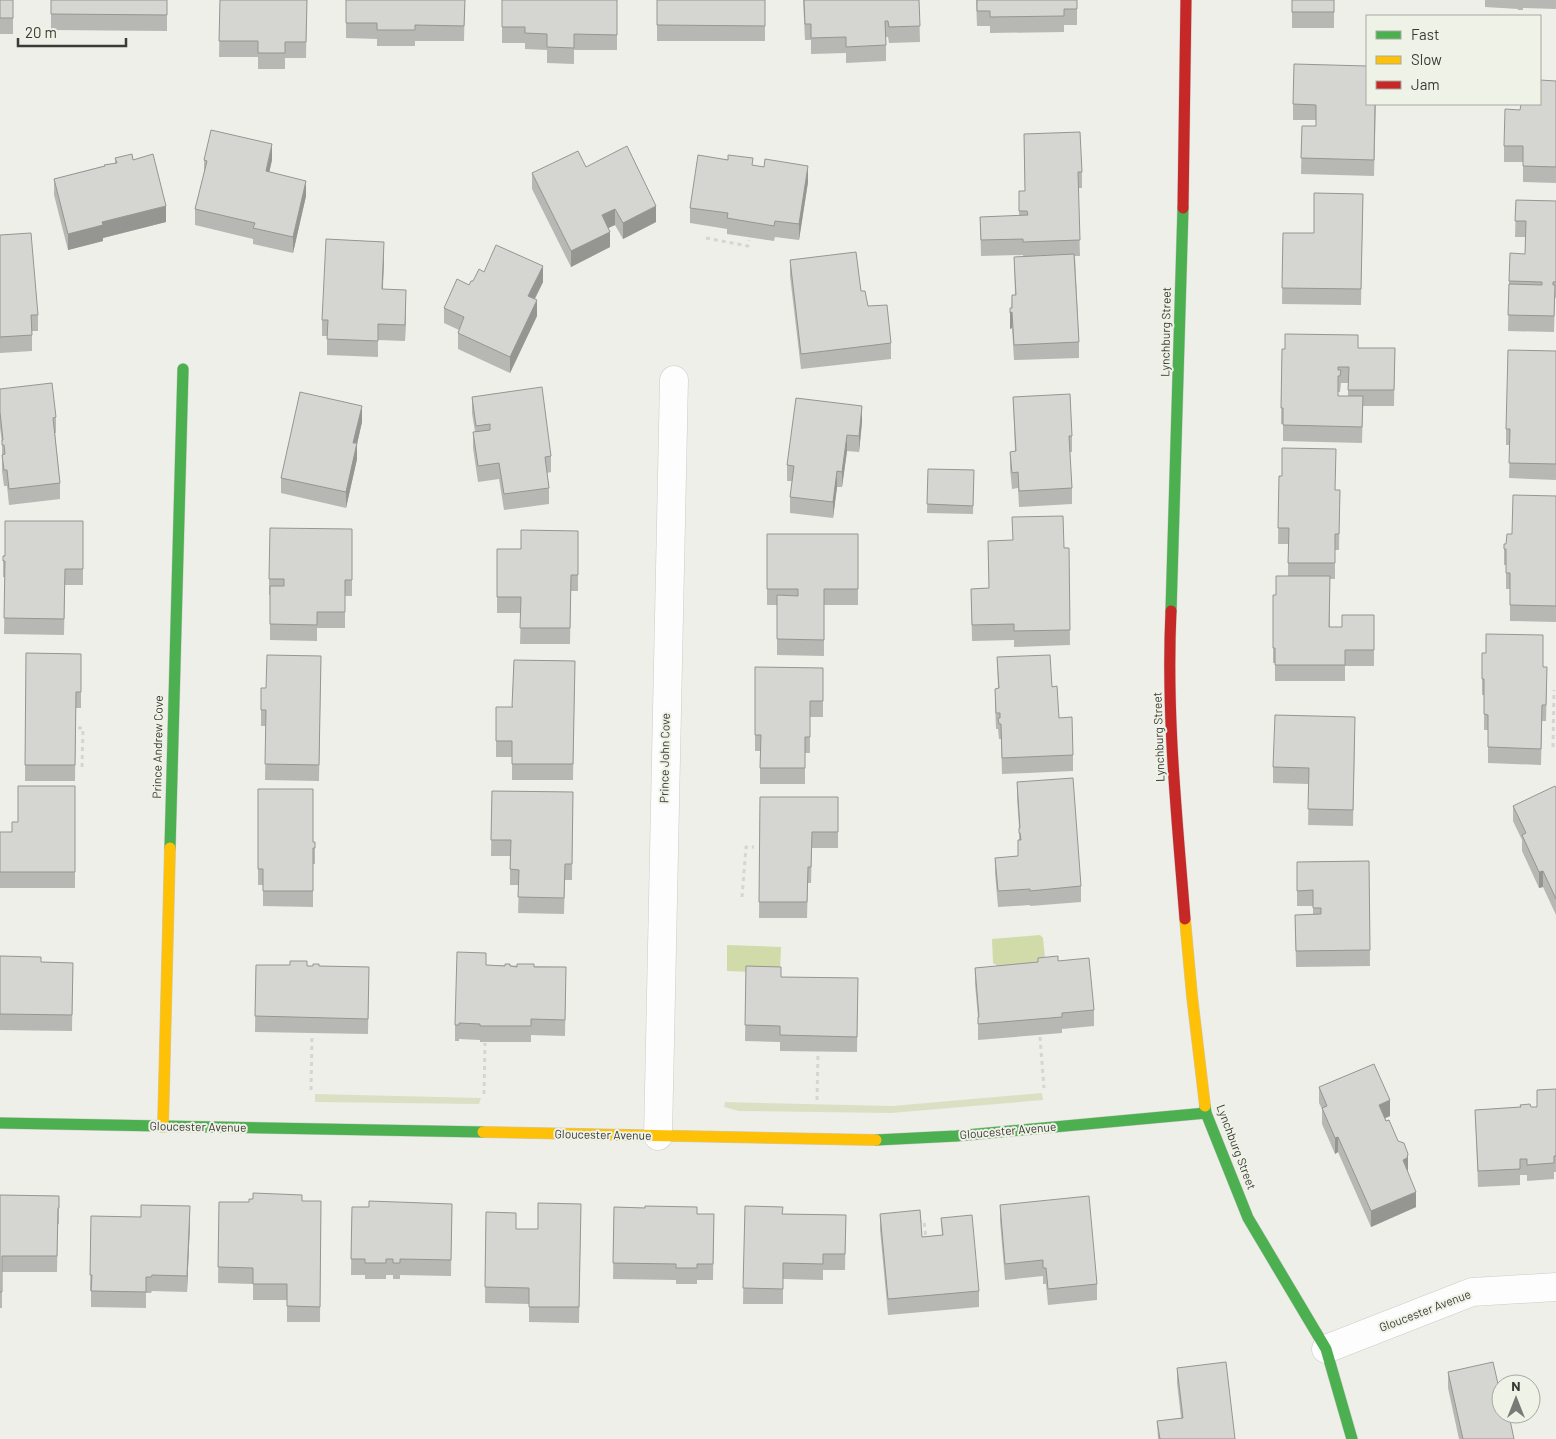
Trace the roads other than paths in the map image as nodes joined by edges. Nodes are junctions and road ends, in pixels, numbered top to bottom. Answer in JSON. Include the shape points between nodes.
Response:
{"nodes":[{"id":1,"x":1186,"y":0,"type":"edge"},
{"id":2,"x":183,"y":369,"type":"dead end"},
{"id":3,"x":674,"y":380,"type":"dead end"},
{"id":4,"x":1206,"y":1113,"type":"junction"},
{"id":5,"x":0,"y":1123,"type":"edge"},
{"id":6,"x":163,"y":1127,"type":"junction"},
{"id":7,"x":658,"y":1136,"type":"junction"},
{"id":8,"x":1556,"y":1287,"type":"edge"},
{"id":9,"x":1326,"y":1349,"type":"junction"},
{"id":10,"x":1352,"y":1439,"type":"edge"}],
"edges":[{"from":1,"to":4,"type":"street","name":"Lynchburg Street","via":[[1183,226],[1170,635],[1171,727],[1192,996]]},
{"from":2,"to":6,"type":"street","name":"Prince Andrew Cove"},
{"from":3,"to":7,"type":"street","name":"Prince John Cove"},
{"from":4,"to":7,"type":"street","name":"Gloucester Avenue","via":[[894,1140]]},
{"from":4,"to":9,"type":"street","name":"Lynchburg Street","via":[[1248,1218]]},
{"from":5,"to":6,"type":"street","name":"Gloucester Avenue"},
{"from":6,"to":7,"type":"street","name":"Gloucester Avenue"},
{"from":8,"to":9,"type":"street","name":"Gloucester Avenue","via":[[1472,1292]]},
{"from":9,"to":10,"type":"street","name":"Lynchburg Street"}]}
